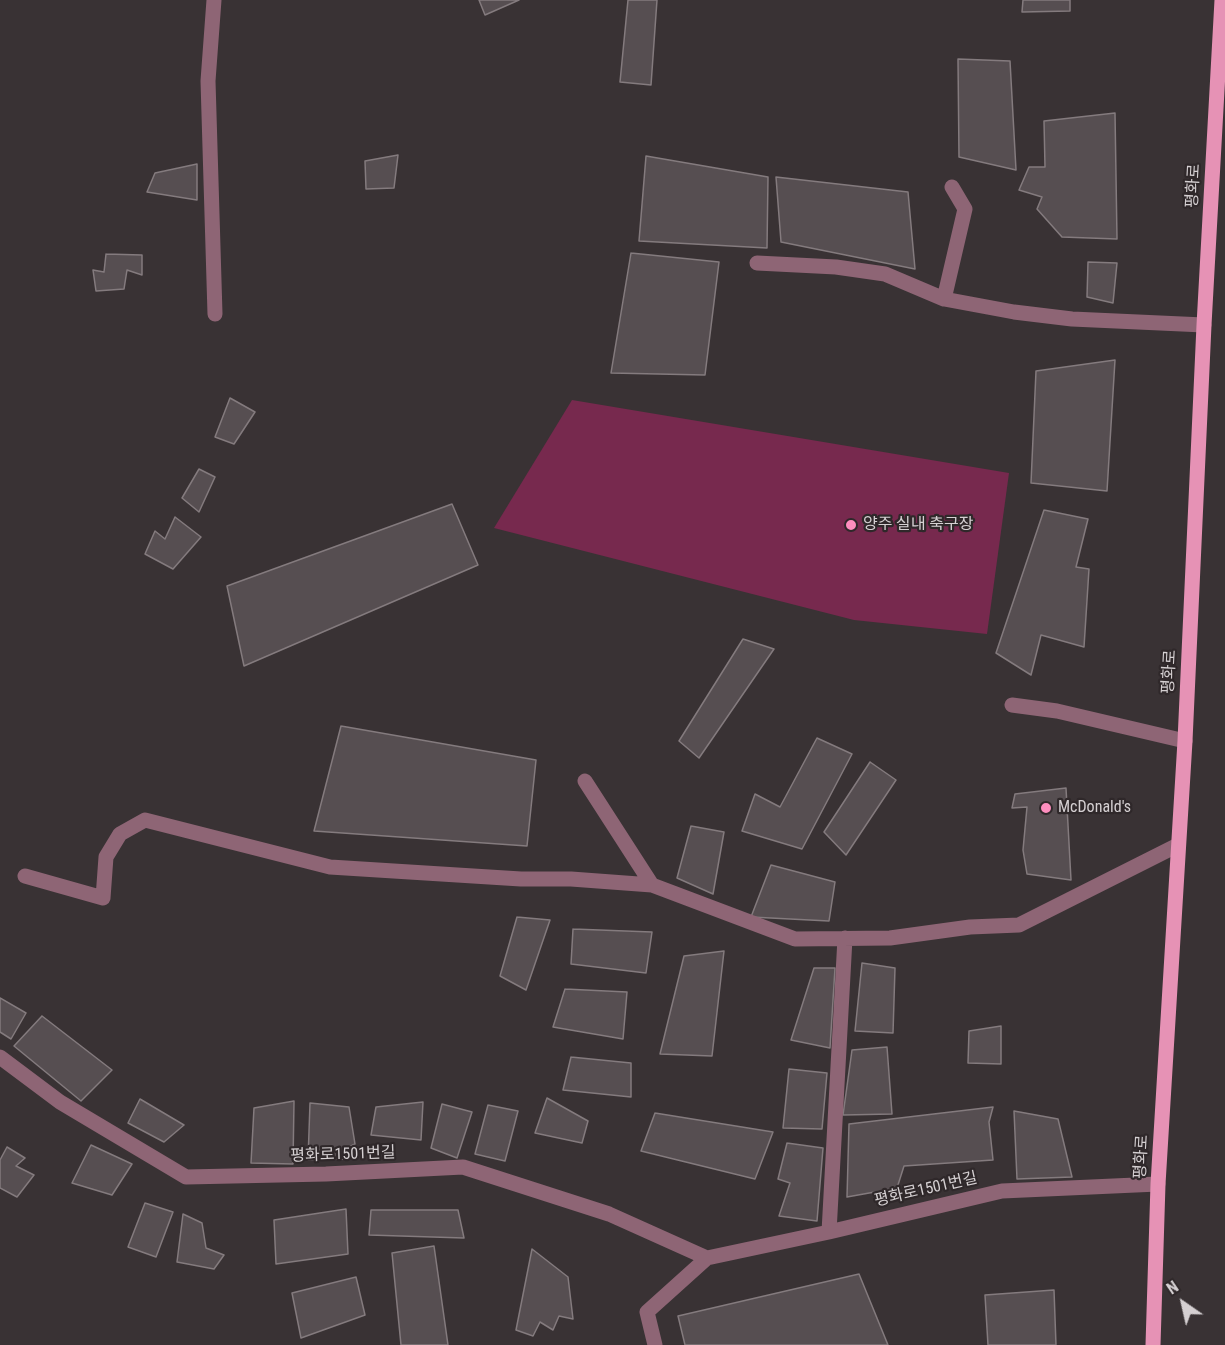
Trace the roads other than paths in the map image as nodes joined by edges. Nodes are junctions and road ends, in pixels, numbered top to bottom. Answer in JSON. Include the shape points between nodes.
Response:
{"nodes":[{"id":1,"x":214,"y":0,"type":"edge"},
{"id":2,"x":1222,"y":0,"type":"edge"},
{"id":3,"x":952,"y":187,"type":"dead end"},
{"id":4,"x":757,"y":263,"type":"dead end"},
{"id":5,"x":945,"y":299,"type":"junction"},
{"id":6,"x":215,"y":314,"type":"dead end"},
{"id":7,"x":1204,"y":325,"type":"junction"},
{"id":8,"x":1012,"y":705,"type":"dead end"},
{"id":9,"x":1185,"y":741,"type":"junction"},
{"id":10,"x":585,"y":781,"type":"dead end"},
{"id":11,"x":1178,"y":845,"type":"junction"},
{"id":12,"x":25,"y":876,"type":"dead end"},
{"id":13,"x":652,"y":885,"type":"junction"},
{"id":14,"x":845,"y":938,"type":"junction"},
{"id":15,"x":0,"y":1057,"type":"edge"},
{"id":16,"x":1158,"y":1184,"type":"junction"},
{"id":17,"x":829,"y":1232,"type":"junction"},
{"id":18,"x":707,"y":1258,"type":"junction"},
{"id":19,"x":655,"y":1345,"type":"edge"},
{"id":20,"x":1153,"y":1345,"type":"edge"}],
"edges":[{"from":1,"to":6,"type":"street","via":[[208,81]]},
{"from":2,"to":7,"type":"main road","name":"평화로"},
{"from":3,"to":5,"type":"street","via":[[965,209]]},
{"from":4,"to":5,"type":"street","via":[[885,274]]},
{"from":5,"to":7,"type":"street","via":[[1072,319]]},
{"from":7,"to":9,"type":"main road","name":"평화로"},
{"from":8,"to":9,"type":"street","via":[[1057,711]]},
{"from":9,"to":11,"type":"main road","name":"평화로"},
{"from":10,"to":13,"type":"street"},
{"from":11,"to":14,"type":"street","via":[[1019,925],[890,938]]},
{"from":11,"to":16,"type":"main road","name":"평화로"},
{"from":12,"to":13,"type":"street","via":[[103,898],[106,856],[120,834],[145,820],[330,867]]},
{"from":13,"to":14,"type":"street","via":[[795,939]]},
{"from":14,"to":17,"type":"street"},
{"from":15,"to":18,"type":"street","name":"평화로1501번길","via":[[60,1102],[186,1177],[463,1167],[609,1214]]},
{"from":16,"to":17,"type":"street","name":"평화로1501번길","via":[[1002,1191]]},
{"from":16,"to":20,"type":"main road","name":"평화로"},
{"from":17,"to":18,"type":"street","name":"평화로1501번길"},
{"from":18,"to":19,"type":"street","name":"평화로1501번길","via":[[647,1312]]}]}
